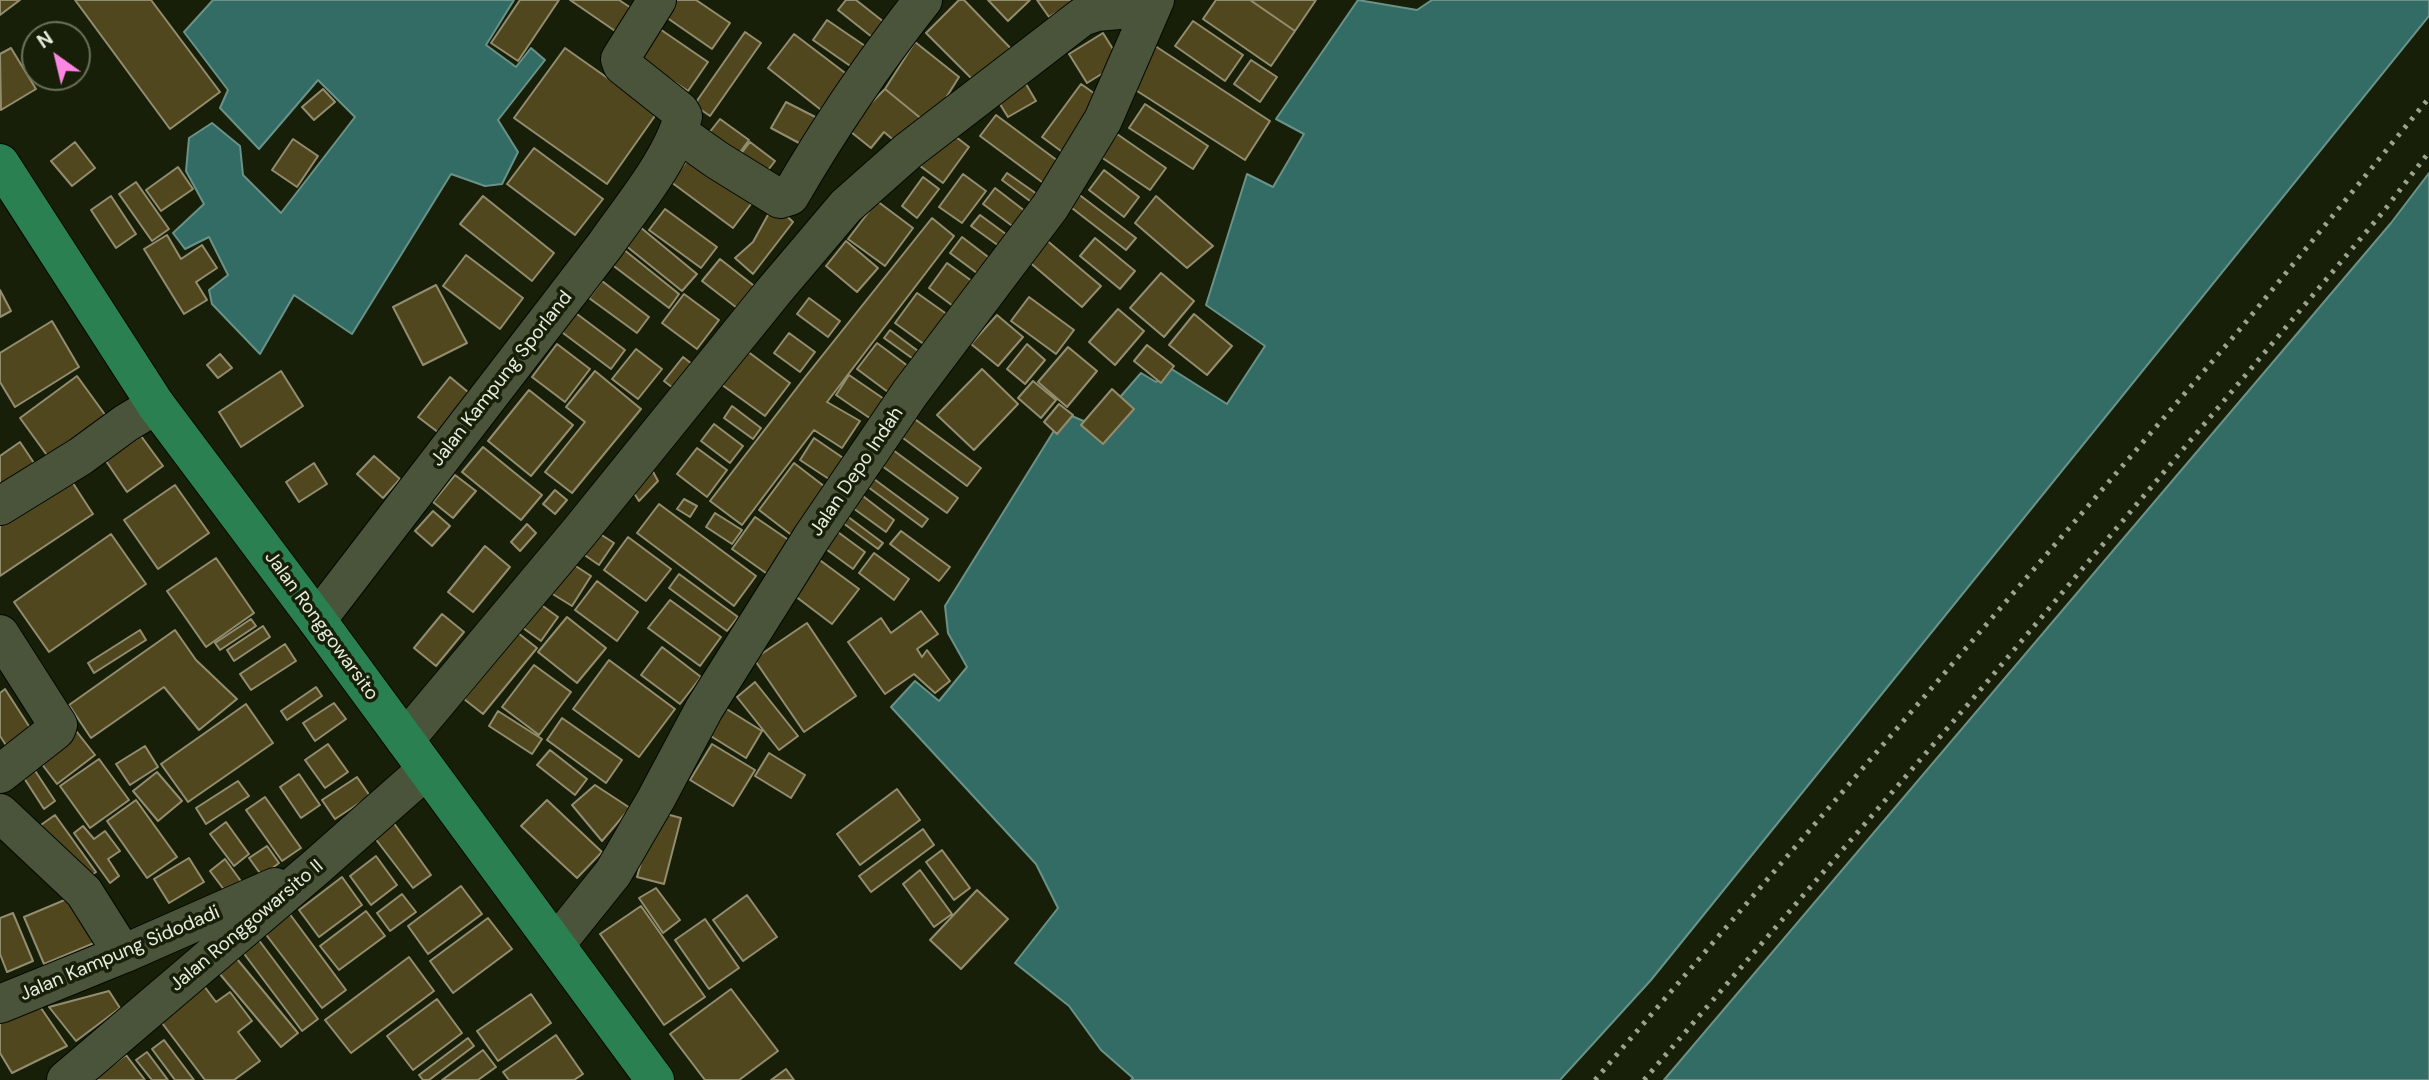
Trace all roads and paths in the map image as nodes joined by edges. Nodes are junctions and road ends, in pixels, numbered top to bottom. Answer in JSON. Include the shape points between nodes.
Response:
{"nodes":[{"id":1,"x":657,"y":0,"type":"edge"},
{"id":2,"x":923,"y":0,"type":"edge"},
{"id":3,"x":1153,"y":4,"type":"edge"},
{"id":4,"x":679,"y":132,"type":"junction"},
{"id":5,"x":0,"y":163,"type":"edge"},
{"id":6,"x":156,"y":405,"type":"junction"},
{"id":7,"x":0,"y":506,"type":"edge"},
{"id":8,"x":317,"y":620,"type":"junction"},
{"id":9,"x":0,"y":634,"type":"edge"},
{"id":10,"x":415,"y":755,"type":"junction"},
{"id":11,"x":0,"y":774,"type":"edge"},
{"id":12,"x":0,"y":813,"type":"edge"},
{"id":13,"x":316,"y":868,"type":"junction"},
{"id":14,"x":556,"y":944,"type":"junction"},
{"id":15,"x":123,"y":954,"type":"junction"},
{"id":16,"x":0,"y":1004,"type":"edge"},
{"id":17,"x":66,"y":1080,"type":"edge"},
{"id":18,"x":656,"y":1080,"type":"edge"}],
"edges":[{"from":1,"to":4,"type":"street","via":[[620,60],[680,111]]},
{"from":2,"to":4,"type":"street","via":[[859,85],[790,196],[780,199]]},
{"from":3,"to":10,"type":"street","name":"Jalan Ronggowarsito II","via":[[1082,18],[908,151],[846,206],[580,531]]},
{"from":3,"to":14,"type":"street","name":"Jalan Depo Indah","via":[[1103,120],[1050,207],[910,393],[812,537],[704,709],[613,873]]},
{"from":4,"to":8,"type":"street","name":"Jalan Kampung Sporland","via":[[606,244]]},
{"from":5,"to":6,"type":"main road","name":"Jalan Ronggowarsito"},
{"from":6,"to":7,"type":"street"},
{"from":6,"to":8,"type":"main road","name":"Jalan Ronggowarsito"},
{"from":8,"to":10,"type":"main road","name":"Jalan Ronggowarsito"},
{"from":9,"to":11,"type":"street","via":[[58,725]]},
{"from":10,"to":13,"type":"street","name":"Jalan Ronggowarsito II"},
{"from":10,"to":14,"type":"main road","name":"Jalan Ronggowarsito"},
{"from":12,"to":15,"type":"street","via":[[83,892]]},
{"from":13,"to":15,"type":"street","name":"Jalan Kampung Sidodadi"},
{"from":13,"to":17,"type":"street","name":"Jalan Ronggowarsito II"},
{"from":14,"to":18,"type":"main road","name":"Jalan Ronggowarsito"},
{"from":15,"to":16,"type":"street","name":"Jalan Kampung Sidodadi"}]}
